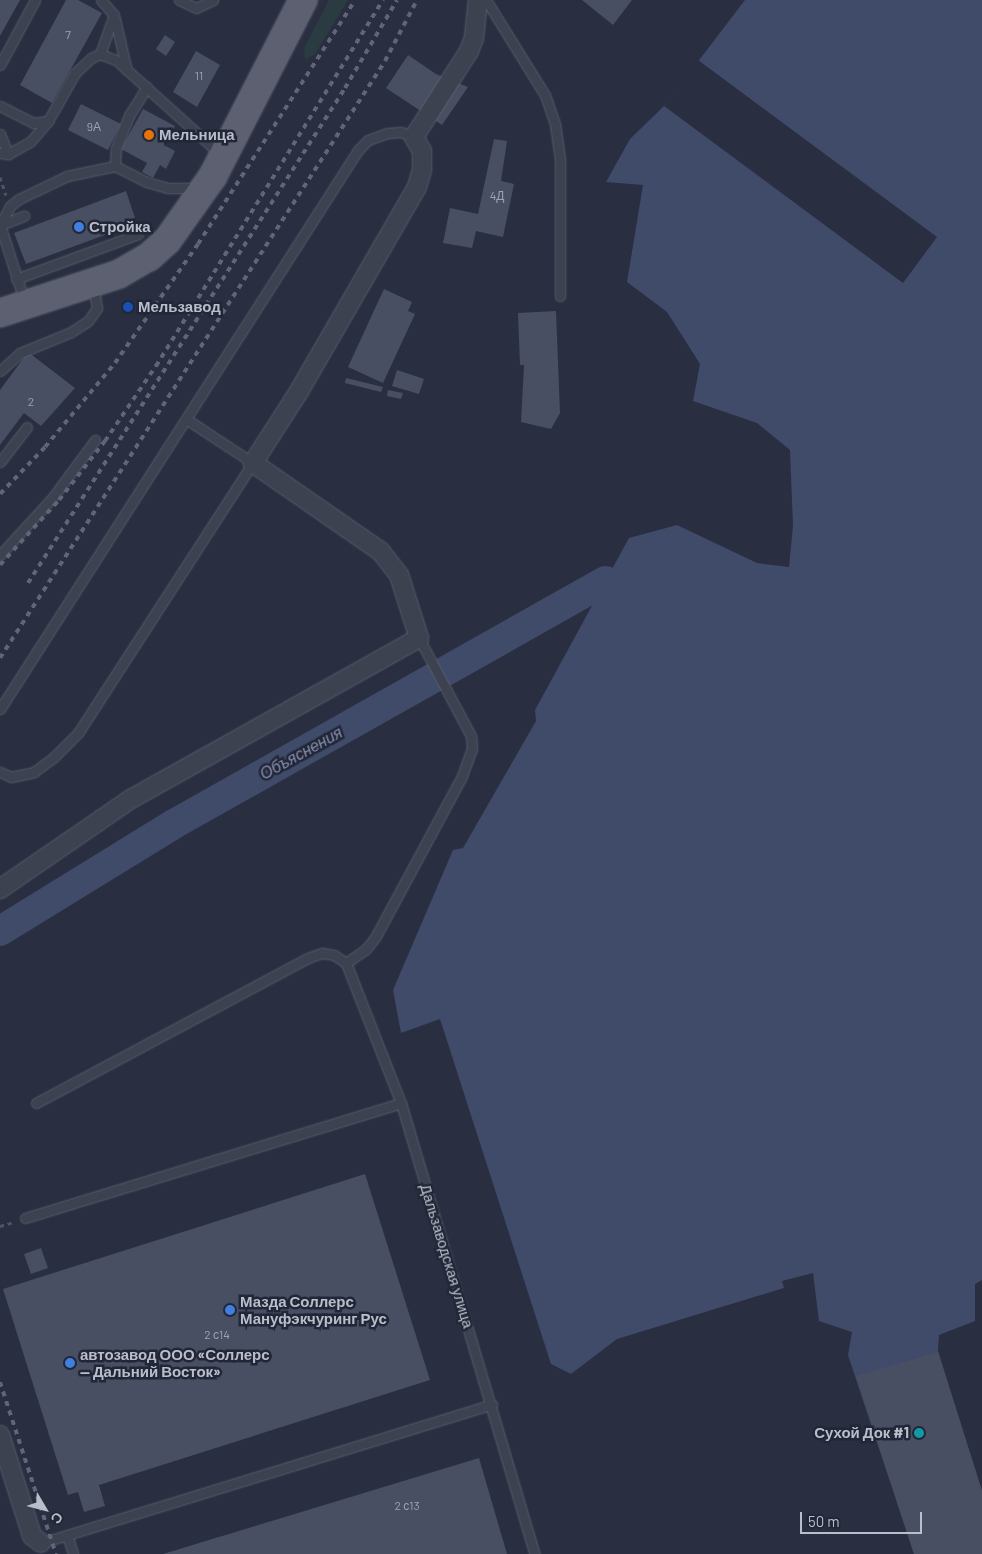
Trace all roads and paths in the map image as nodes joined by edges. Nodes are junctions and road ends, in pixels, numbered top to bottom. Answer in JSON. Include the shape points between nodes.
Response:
{"nodes":[{"id":1,"x":35,"y":0,"type":"edge"},
{"id":2,"x":101,"y":0,"type":"edge"},
{"id":3,"x":179,"y":0,"type":"edge"},
{"id":4,"x":213,"y":0,"type":"edge"},
{"id":5,"x":303,"y":0,"type":"edge"},
{"id":6,"x":478,"y":0,"type":"edge"},
{"id":7,"x":486,"y":0,"type":"edge"},
{"id":8,"x":111,"y":7,"type":"edge"},
{"id":9,"x":100,"y":54,"type":"junction"},
{"id":10,"x":0,"y":65,"type":"edge"},
{"id":11,"x":127,"y":72,"type":"junction"},
{"id":12,"x":147,"y":87,"type":"junction"},
{"id":13,"x":0,"y":106,"type":"edge"},
{"id":14,"x":48,"y":121,"type":"junction"},
{"id":15,"x":0,"y":134,"type":"edge"},
{"id":16,"x":414,"y":137,"type":"junction"},
{"id":17,"x":4,"y":153,"type":"edge"},
{"id":18,"x":222,"y":156,"type":"junction"},
{"id":19,"x":115,"y":166,"type":"junction"},
{"id":20,"x":205,"y":189,"type":"junction"},
{"id":21,"x":24,"y":216,"type":"dead end"},
{"id":22,"x":0,"y":225,"type":"edge"},
{"id":23,"x":138,"y":234,"type":"dead end"},
{"id":24,"x":16,"y":279,"type":"junction"},
{"id":25,"x":93,"y":284,"type":"junction"},
{"id":26,"x":560,"y":296,"type":"dead end"},
{"id":27,"x":11,"y":301,"type":"edge"},
{"id":28,"x":0,"y":371,"type":"edge"},
{"id":29,"x":186,"y":419,"type":"junction"},
{"id":30,"x":26,"y":427,"type":"dead end"},
{"id":31,"x":96,"y":440,"type":"dead end"},
{"id":32,"x":0,"y":462,"type":"edge"},
{"id":33,"x":253,"y":463,"type":"junction"},
{"id":34,"x":0,"y":555,"type":"edge"},
{"id":35,"x":419,"y":638,"type":"junction"},
{"id":36,"x":0,"y":709,"type":"edge"},
{"id":37,"x":0,"y":772,"type":"edge"},
{"id":38,"x":0,"y":889,"type":"edge"},
{"id":39,"x":346,"y":963,"type":"junction"},
{"id":40,"x":36,"y":1103,"type":"dead end"},
{"id":41,"x":401,"y":1103,"type":"junction"},
{"id":42,"x":25,"y":1218,"type":"dead end"},
{"id":43,"x":492,"y":1404,"type":"junction"},
{"id":44,"x":0,"y":1435,"type":"edge"},
{"id":45,"x":66,"y":1535,"type":"junction"},
{"id":46,"x":41,"y":1543,"type":"joint"},
{"id":47,"x":73,"y":1554,"type":"edge"},
{"id":48,"x":535,"y":1554,"type":"edge"}],
"edges":[{"from":1,"to":10,"type":"lane"},
{"from":2,"to":8,"type":"lane"},
{"from":3,"to":4,"type":"lane","via":[[196,8]]},
{"from":5,"to":18,"type":"main road"},
{"from":6,"to":16,"type":"street","via":[[474,38],[469,51]]},
{"from":7,"to":26,"type":"lane","via":[[545,95],[555,124],[560,161]]},
{"from":8,"to":9,"type":"lane"},
{"from":8,"to":11,"type":"lane"},
{"from":9,"to":11,"type":"lane","via":[[116,60]]},
{"from":9,"to":14,"type":"lane","via":[[75,72]]},
{"from":11,"to":12,"type":"lane"},
{"from":12,"to":18,"type":"lane","via":[[207,146]]},
{"from":12,"to":19,"type":"lane","via":[[130,114],[116,148]]},
{"from":13,"to":14,"type":"lane","via":[[33,124]]},
{"from":14,"to":17,"type":"lane","via":[[30,142]]},
{"from":15,"to":17,"type":"lane"},
{"from":16,"to":29,"type":"lane","via":[[400,132],[382,134],[368,140],[358,150]]},
{"from":16,"to":33,"type":"street","via":[[422,151],[417,187],[298,393]]},
{"from":18,"to":20,"type":"main road"},
{"from":19,"to":20,"type":"lane","via":[[147,182],[168,188]]},
{"from":19,"to":22,"type":"lane","via":[[68,176],[23,196],[10,206]]},
{"from":20,"to":25,"type":"main road","via":[[176,231],[149,257]]},
{"from":21,"to":22,"type":"lane"},
{"from":22,"to":24,"type":"lane"},
{"from":23,"to":24,"type":"lane"},
{"from":24,"to":27,"type":"lane"},
{"from":25,"to":27,"type":"main road"},
{"from":25,"to":28,"type":"lane","via":[[97,308],[88,321],[71,332],[20,353]]},
{"from":29,"to":33,"type":"lane"},
{"from":29,"to":36,"type":"lane"},
{"from":30,"to":32,"type":"lane"},
{"from":31,"to":34,"type":"lane","via":[[53,497]]},
{"from":33,"to":35,"type":"street","via":[[380,551],[399,575]]},
{"from":33,"to":37,"type":"lane","via":[[78,733],[34,772],[11,777]]},
{"from":35,"to":38,"type":"street","via":[[131,799]]},
{"from":35,"to":39,"type":"lane","via":[[471,736],[469,762],[376,936],[366,949]]},
{"from":39,"to":40,"type":"lane","via":[[334,955],[322,953],[308,958]]},
{"from":39,"to":41,"type":"lane","name":"Дальзаводская улица"},
{"from":41,"to":42,"type":"lane"},
{"from":41,"to":43,"type":"lane","name":"Дальзаводская улица"},
{"from":43,"to":45,"type":"lane"},
{"from":43,"to":48,"type":"lane","name":"Дальзаводская улица"},
{"from":44,"to":46,"type":"street","via":[[32,1536]]},
{"from":45,"to":46,"type":"lane"},
{"from":45,"to":47,"type":"lane"}]}
